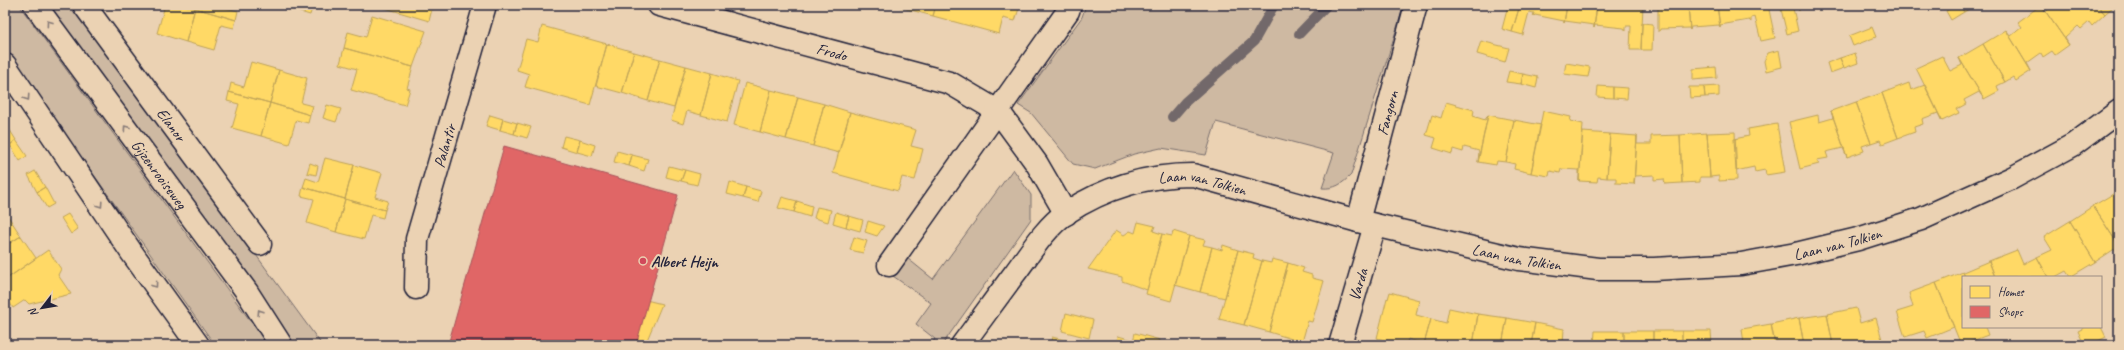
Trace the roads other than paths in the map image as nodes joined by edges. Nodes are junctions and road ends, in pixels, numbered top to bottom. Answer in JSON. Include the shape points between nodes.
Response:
{"nodes":[{"id":1,"x":35,"y":5,"type":"edge"},
{"id":2,"x":84,"y":5,"type":"edge"},
{"id":3,"x":485,"y":5,"type":"edge"},
{"id":4,"x":659,"y":5,"type":"edge"},
{"id":5,"x":1070,"y":5,"type":"edge"},
{"id":6,"x":1416,"y":5,"type":"edge"},
{"id":7,"x":5,"y":66,"type":"edge"},
{"id":8,"x":2119,"y":111,"type":"edge"},
{"id":9,"x":999,"y":112,"type":"junction"},
{"id":10,"x":1066,"y":214,"type":"junction"},
{"id":11,"x":1366,"y":223,"type":"junction"},
{"id":12,"x":260,"y":244,"type":"dead end"},
{"id":13,"x":889,"y":265,"type":"dead end"},
{"id":14,"x":416,"y":288,"type":"dead end"},
{"id":15,"x":198,"y":345,"type":"edge"},
{"id":16,"x":281,"y":345,"type":"edge"},
{"id":17,"x":962,"y":345,"type":"edge"},
{"id":18,"x":1340,"y":345,"type":"edge"}],
"edges":[{"from":16,"to":1,"type":"street","name":"Gijzenrooiseweg","one_way":true,"via":[[247,292]]},
{"from":2,"to":12,"type":"street","name":"Elanor"},
{"from":3,"to":14,"type":"street","name":"Palantir","via":[[417,239]]},
{"from":4,"to":9,"type":"street","name":"Frodo","via":[[950,83]]},
{"from":5,"to":9,"type":"street"},
{"from":6,"to":11,"type":"street","name":"Fangorn"},
{"from":7,"to":15,"type":"street","one_way":true},
{"from":8,"to":11,"type":"street","name":"Laan van Tolkien","via":[[2073,145],[2012,178],[1921,219],[1858,240],[1741,264],[1598,269],[1519,259]]},
{"from":9,"to":10,"type":"street","name":"Frodo","via":[[1037,164]]},
{"from":9,"to":13,"type":"street"},
{"from":10,"to":11,"type":"street","name":"Laan van Tolkien","via":[[1122,186],[1166,175],[1193,175]]},
{"from":10,"to":17,"type":"street","name":"Laan van Tolkien","via":[[1035,245]]},
{"from":11,"to":18,"type":"street","name":"Varda"}]}
